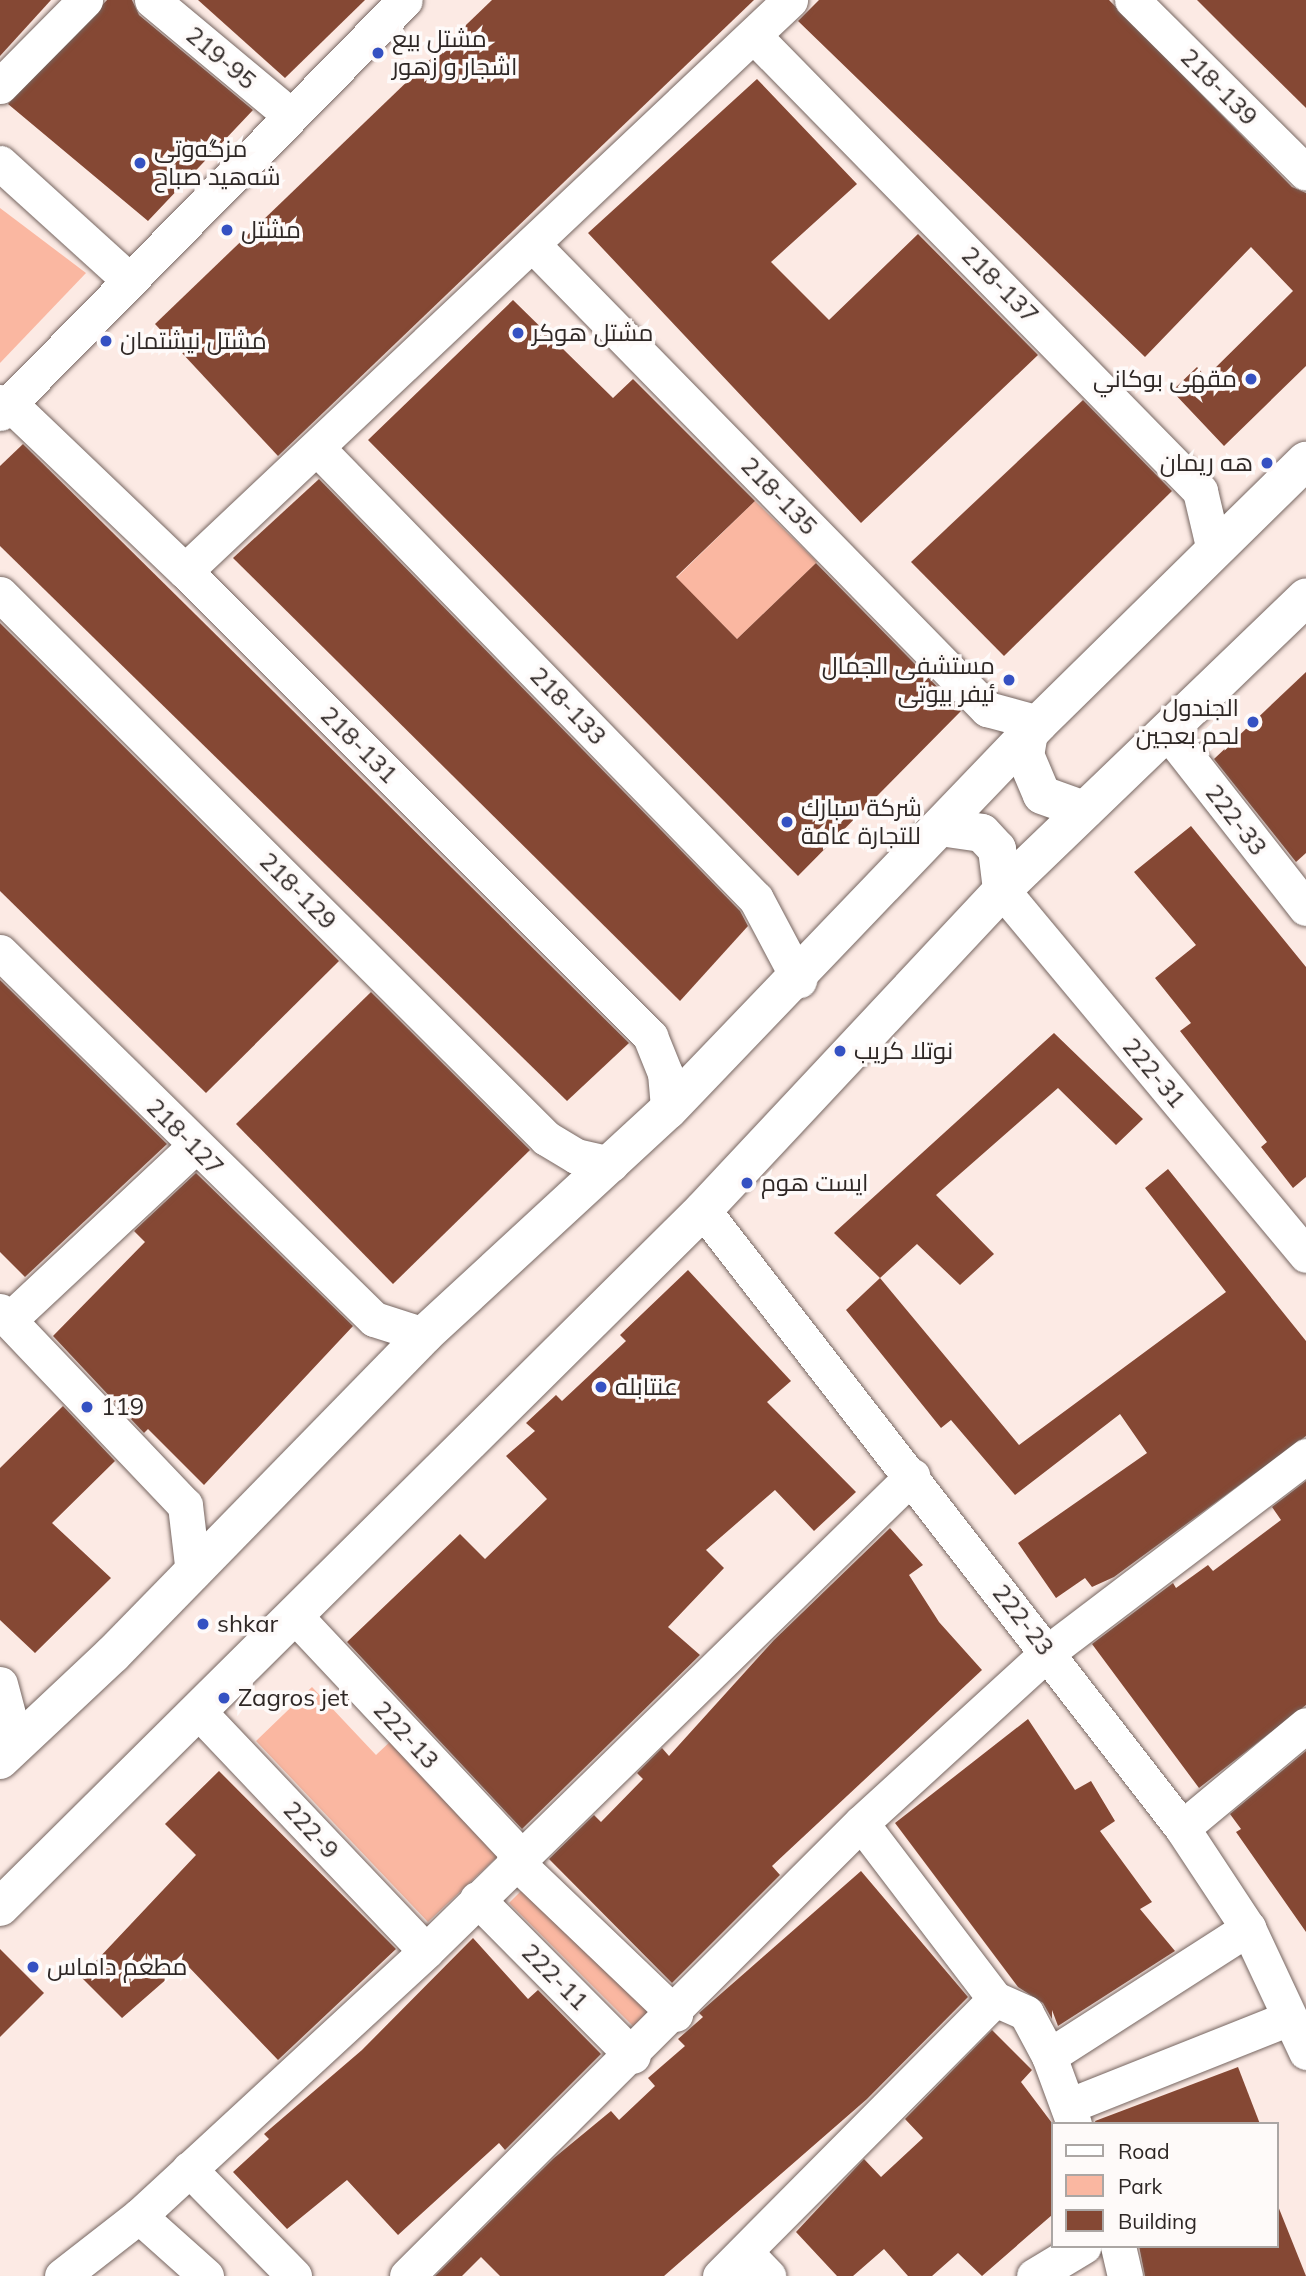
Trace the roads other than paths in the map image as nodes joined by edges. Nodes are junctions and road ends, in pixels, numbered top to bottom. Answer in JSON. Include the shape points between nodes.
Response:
{"nodes":[{"id":1,"x":85,"y":0,"type":"edge"},
{"id":2,"x":152,"y":0,"type":"edge"},
{"id":3,"x":405,"y":0,"type":"edge"},
{"id":4,"x":790,"y":0,"type":"edge"},
{"id":5,"x":1132,"y":0,"type":"edge"},
{"id":6,"x":755,"y":37,"type":"junction"},
{"id":7,"x":0,"y":86,"type":"edge"},
{"id":8,"x":290,"y":115,"type":"junction"},
{"id":9,"x":0,"y":163,"type":"edge"},
{"id":10,"x":1306,"y":173,"type":"edge"},
{"id":11,"x":532,"y":244,"type":"junction"},
{"id":12,"x":127,"y":278,"type":"junction"},
{"id":13,"x":3,"y":406,"type":"edge"},
{"id":14,"x":317,"y":447,"type":"junction"},
{"id":15,"x":1306,"y":461,"type":"edge"},
{"id":16,"x":1214,"y":550,"type":"junction"},
{"id":17,"x":185,"y":571,"type":"junction"},
{"id":18,"x":0,"y":594,"type":"edge"},
{"id":19,"x":1306,"y":597,"type":"edge"},
{"id":20,"x":1034,"y":728,"type":"junction"},
{"id":21,"x":1167,"y":731,"type":"junction"},
{"id":22,"x":1084,"y":810,"type":"junction"},
{"id":23,"x":940,"y":827,"type":"junction"},
{"id":24,"x":1002,"y":890,"type":"junction"},
{"id":25,"x":1306,"y":908,"type":"edge"},
{"id":26,"x":0,"y":952,"type":"edge"},
{"id":27,"x":799,"y":980,"type":"junction"},
{"id":28,"x":668,"y":1110,"type":"junction"},
{"id":29,"x":194,"y":1147,"type":"junction"},
{"id":30,"x":611,"y":1164,"type":"junction"},
{"id":31,"x":703,"y":1210,"type":"junction"},
{"id":32,"x":1306,"y":1255,"type":"edge"},
{"id":33,"x":4,"y":1315,"type":"edge"},
{"id":34,"x":424,"y":1335,"type":"junction"},
{"id":35,"x":1306,"y":1456,"type":"edge"},
{"id":36,"x":912,"y":1476,"type":"junction"},
{"id":37,"x":193,"y":1573,"type":"junction"},
{"id":38,"x":294,"y":1615,"type":"junction"},
{"id":39,"x":1048,"y":1652,"type":"junction"},
{"id":40,"x":3,"y":1687,"type":"edge"},
{"id":41,"x":197,"y":1710,"type":"junction"},
{"id":42,"x":1306,"y":1725,"type":"edge"},
{"id":43,"x":8,"y":1752,"type":"edge"},
{"id":44,"x":861,"y":1823,"type":"junction"},
{"id":45,"x":1182,"y":1828,"type":"junction"},
{"id":46,"x":517,"y":1857,"type":"junction"},
{"id":47,"x":477,"y":1899,"type":"junction"},
{"id":48,"x":0,"y":1907,"type":"edge"},
{"id":49,"x":1248,"y":1928,"type":"junction"},
{"id":50,"x":426,"y":1951,"type":"junction"},
{"id":51,"x":995,"y":1999,"type":"junction"},
{"id":52,"x":676,"y":2014,"type":"junction"},
{"id":53,"x":1287,"y":2019,"type":"junction"},
{"id":54,"x":1306,"y":2052,"type":"edge"},
{"id":55,"x":633,"y":2056,"type":"junction"},
{"id":56,"x":1049,"y":2056,"type":"junction"},
{"id":57,"x":1071,"y":2115,"type":"edge"},
{"id":58,"x":189,"y":2169,"type":"junction"},
{"id":59,"x":139,"y":2216,"type":"junction"},
{"id":60,"x":1081,"y":2248,"type":"edge"},
{"id":61,"x":1118,"y":2248,"type":"edge"},
{"id":62,"x":757,"y":2264,"type":"edge"},
{"id":63,"x":62,"y":2276,"type":"edge"},
{"id":64,"x":206,"y":2276,"type":"edge"},
{"id":65,"x":294,"y":2276,"type":"edge"},
{"id":66,"x":407,"y":2276,"type":"edge"},
{"id":67,"x":720,"y":2276,"type":"edge"},
{"id":68,"x":1034,"y":2276,"type":"edge"},
{"id":69,"x":1125,"y":2276,"type":"edge"}],
"edges":[{"from":1,"to":7,"type":"street"},
{"from":2,"to":8,"type":"street","name":"219-95"},
{"from":3,"to":8,"type":"street"},
{"from":4,"to":6,"type":"street"},
{"from":5,"to":10,"type":"street","name":"218-139"},
{"from":6,"to":11,"type":"street"},
{"from":6,"to":16,"type":"street","name":"218-137","via":[[1200,491]]},
{"from":8,"to":12,"type":"street"},
{"from":9,"to":12,"type":"street"},
{"from":11,"to":14,"type":"street"},
{"from":11,"to":20,"type":"street","name":"218-135","via":[[987,709]]},
{"from":12,"to":13,"type":"street"},
{"from":13,"to":17,"type":"street","name":"218-131"},
{"from":14,"to":17,"type":"street"},
{"from":14,"to":27,"type":"street","name":"218-133","via":[[756,899]]},
{"from":15,"to":16,"type":"highway"},
{"from":16,"to":20,"type":"highway"},
{"from":17,"to":28,"type":"street","name":"218-131","via":[[650,1036],[666,1073]]},
{"from":18,"to":30,"type":"street","name":"218-129","via":[[546,1138],[576,1156]]},
{"from":19,"to":21,"type":"highway"},
{"from":20,"to":22,"type":"highway","via":[[1025,755],[1042,795]]},
{"from":20,"to":23,"type":"highway"},
{"from":21,"to":22,"type":"highway"},
{"from":21,"to":25,"type":"street","name":"222-33"},
{"from":22,"to":24,"type":"highway"},
{"from":23,"to":24,"type":"highway","via":[[962,826],[989,841],[1004,869]]},
{"from":23,"to":27,"type":"highway"},
{"from":24,"to":31,"type":"highway"},
{"from":24,"to":32,"type":"street","name":"222-31"},
{"from":26,"to":29,"type":"street","name":"218-127"},
{"from":27,"to":28,"type":"highway"},
{"from":28,"to":30,"type":"highway"},
{"from":29,"to":33,"type":"street"},
{"from":29,"to":34,"type":"street","name":"218-127","via":[[374,1319]]},
{"from":30,"to":34,"type":"highway"},
{"from":31,"to":36,"type":"street","name":"222-23"},
{"from":31,"to":38,"type":"highway"},
{"from":33,"to":37,"type":"street","via":[[185,1505]]},
{"from":34,"to":37,"type":"highway"},
{"from":35,"to":39,"type":"street"},
{"from":36,"to":39,"type":"street","name":"222-23"},
{"from":36,"to":46,"type":"street"},
{"from":37,"to":43,"type":"highway"},
{"from":38,"to":41,"type":"highway"},
{"from":38,"to":46,"type":"street","name":"222-13"},
{"from":39,"to":44,"type":"street"},
{"from":39,"to":45,"type":"street","name":"222-23"},
{"from":40,"to":43,"type":"street"},
{"from":41,"to":48,"type":"highway"},
{"from":41,"to":50,"type":"street","name":"222-9"},
{"from":42,"to":45,"type":"street"},
{"from":44,"to":51,"type":"street"},
{"from":44,"to":52,"type":"street"},
{"from":45,"to":49,"type":"street","name":"222-23"},
{"from":46,"to":47,"type":"street"},
{"from":46,"to":52,"type":"street","name":"222-13"},
{"from":47,"to":50,"type":"street"},
{"from":47,"to":55,"type":"street","name":"222-11"},
{"from":49,"to":53,"type":"street","name":"222-23"},
{"from":49,"to":56,"type":"street"},
{"from":50,"to":58,"type":"street"},
{"from":51,"to":56,"type":"street","via":[[1026,2014]]},
{"from":51,"to":62,"type":"street"},
{"from":52,"to":55,"type":"street"},
{"from":53,"to":54,"type":"street","name":"222-23"},
{"from":53,"to":57,"type":"street"},
{"from":55,"to":66,"type":"street"},
{"from":56,"to":57,"type":"street"},
{"from":58,"to":59,"type":"street"},
{"from":58,"to":65,"type":"street"},
{"from":59,"to":63,"type":"street"},
{"from":59,"to":64,"type":"street"},
{"from":60,"to":68,"type":"street"},
{"from":61,"to":69,"type":"street"},
{"from":62,"to":67,"type":"street"}]}
